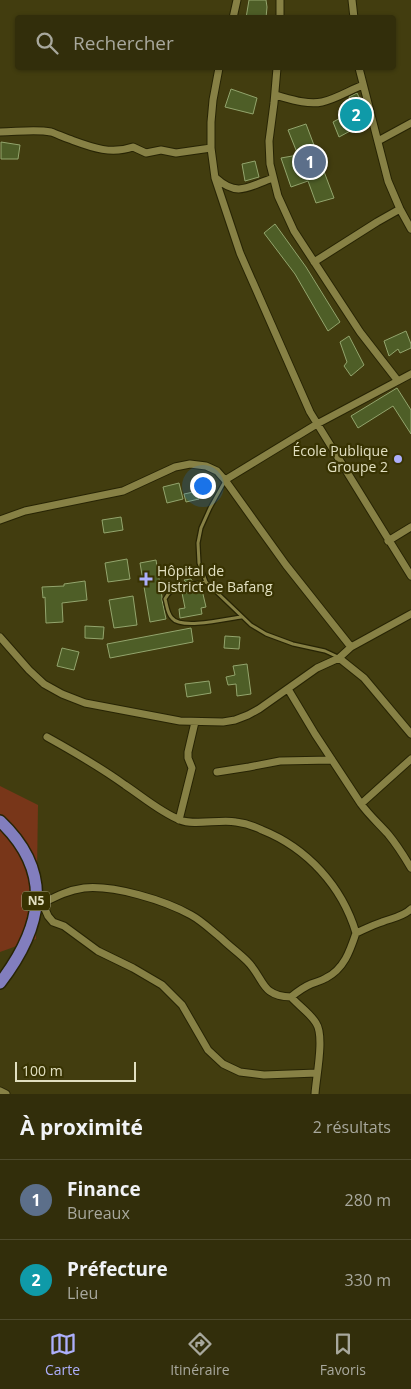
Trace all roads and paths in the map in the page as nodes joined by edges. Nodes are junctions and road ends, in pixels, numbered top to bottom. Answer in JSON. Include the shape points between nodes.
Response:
{"nodes":[{"id":1,"x":237,"y":0,"type":"edge"},
{"id":2,"x":280,"y":0,"type":"edge"},
{"id":3,"x":352,"y":0,"type":"edge"},
{"id":4,"x":233,"y":15,"type":"edge"},
{"id":5,"x":280,"y":15,"type":"edge"},
{"id":6,"x":354,"y":15,"type":"edge"},
{"id":7,"x":220,"y":70,"type":"edge"},
{"id":8,"x":277,"y":70,"type":"edge"},
{"id":9,"x":359,"y":70,"type":"edge"},
{"id":10,"x":363,"y":85,"type":"junction"},
{"id":11,"x":275,"y":95,"type":"junction"},
{"id":12,"x":411,"y":123,"type":"edge"},
{"id":13,"x":0,"y":132,"type":"edge"},
{"id":14,"x":378,"y":141,"type":"junction"},
{"id":15,"x":211,"y":148,"type":"junction"},
{"id":16,"x":215,"y":178,"type":"junction"},
{"id":17,"x":273,"y":178,"type":"junction"},
{"id":18,"x":400,"y":209,"type":"junction"},
{"id":19,"x":411,"y":229,"type":"edge"},
{"id":20,"x":314,"y":262,"type":"junction"},
{"id":21,"x":411,"y":374,"type":"edge"},
{"id":22,"x":398,"y":381,"type":"junction"},
{"id":23,"x":318,"y":424,"type":"junction"},
{"id":24,"x":225,"y":480,"type":"junction"},
{"id":25,"x":0,"y":520,"type":"edge"},
{"id":26,"x":411,"y":527,"type":"edge"},
{"id":27,"x":388,"y":541,"type":"junction"},
{"id":28,"x":411,"y":576,"type":"edge"},
{"id":29,"x":206,"y":582,"type":"junction"},
{"id":30,"x":192,"y":584,"type":"dead end"},
{"id":31,"x":185,"y":585,"type":"dead end"},
{"id":32,"x":411,"y":614,"type":"edge"},
{"id":33,"x":242,"y":617,"type":"junction"},
{"id":34,"x":0,"y":638,"type":"edge"},
{"id":35,"x":351,"y":647,"type":"junction"},
{"id":36,"x":339,"y":658,"type":"junction"},
{"id":37,"x":288,"y":689,"type":"junction"},
{"id":38,"x":195,"y":722,"type":"junction"},
{"id":39,"x":411,"y":734,"type":"edge"},
{"id":40,"x":47,"y":737,"type":"dead end"},
{"id":41,"x":411,"y":759,"type":"edge"},
{"id":42,"x":332,"y":760,"type":"junction"},
{"id":43,"x":217,"y":772,"type":"dead end"},
{"id":44,"x":361,"y":804,"type":"junction"},
{"id":45,"x":179,"y":820,"type":"junction"},
{"id":46,"x":0,"y":821,"type":"edge"},
{"id":47,"x":411,"y":868,"type":"edge"},
{"id":48,"x":40,"y":904,"type":"junction"},
{"id":49,"x":411,"y":909,"type":"edge"},
{"id":50,"x":356,"y":933,"type":"junction"},
{"id":51,"x":0,"y":983,"type":"edge"},
{"id":52,"x":291,"y":997,"type":"junction"},
{"id":53,"x":317,"y":1073,"type":"junction"},
{"id":54,"x":0,"y":1091,"type":"edge"},
{"id":55,"x":6,"y":1094,"type":"edge"},
{"id":56,"x":315,"y":1094,"type":"edge"}],
"edges":[{"from":1,"to":4,"type":"street"},
{"from":2,"to":5,"type":"street"},
{"from":3,"to":6,"type":"street"},
{"from":7,"to":15,"type":"street","via":[[213,100]]},
{"from":8,"to":11,"type":"street"},
{"from":9,"to":10,"type":"street"},
{"from":10,"to":11,"type":"street","via":[[315,103]]},
{"from":10,"to":14,"type":"street"},
{"from":11,"to":17,"type":"street","via":[[269,141]]},
{"from":12,"to":14,"type":"street"},
{"from":13,"to":15,"type":"street","via":[[52,132],[109,150],[133,147],[146,152],[176,153]]},
{"from":14,"to":18,"type":"street","via":[[388,181]]},
{"from":15,"to":16,"type":"street"},
{"from":16,"to":17,"type":"street","via":[[224,186],[242,189]]},
{"from":16,"to":23,"type":"street","via":[[240,253],[305,404]]},
{"from":17,"to":20,"type":"street","via":[[294,231]]},
{"from":18,"to":19,"type":"street"},
{"from":18,"to":20,"type":"street"},
{"from":20,"to":22,"type":"street","via":[[360,332]]},
{"from":21,"to":22,"type":"street"},
{"from":22,"to":23,"type":"street"},
{"from":23,"to":24,"type":"street"},
{"from":23,"to":27,"type":"street"},
{"from":24,"to":25,"type":"street","via":[[217,471],[190,464],[175,467],[123,491],[25,511]]},
{"from":24,"to":29,"type":"lane","via":[[201,528],[198,543],[199,563]]},
{"from":24,"to":35,"type":"street"},
{"from":26,"to":27,"type":"street"},
{"from":27,"to":28,"type":"street"},
{"from":29,"to":30,"type":"lane"},
{"from":29,"to":33,"type":"lane"},
{"from":31,"to":33,"type":"lane","via":[[169,592],[165,599],[171,617],[177,622]]},
{"from":32,"to":35,"type":"street"},
{"from":33,"to":36,"type":"lane","via":[[266,634]]},
{"from":34,"to":38,"type":"street","via":[[44,684],[62,694],[109,708]]},
{"from":35,"to":36,"type":"street"},
{"from":36,"to":37,"type":"street","via":[[317,668]]},
{"from":36,"to":39,"type":"street","via":[[364,678]]},
{"from":37,"to":38,"type":"street","via":[[259,709],[235,720]]},
{"from":37,"to":42,"type":"street"},
{"from":38,"to":45,"type":"street","via":[[188,752],[192,768]]},
{"from":40,"to":45,"type":"street"},
{"from":41,"to":44,"type":"street"},
{"from":42,"to":43,"type":"street","via":[[280,760]]},
{"from":42,"to":44,"type":"street"},
{"from":44,"to":47,"type":"street","via":[[402,852]]},
{"from":45,"to":50,"type":"street","via":[[237,822],[286,841],[327,877],[352,919]]},
{"from":46,"to":48,"type":"highway","number":"N5","via":[[28,856]]},
{"from":48,"to":51,"type":"highway","number":"N5","via":[[13,966]]},
{"from":48,"to":52,"type":"street","via":[[64,892],[84,888],[139,894],[204,923],[248,962],[267,991]]},
{"from":48,"to":53,"type":"street","via":[[53,922],[64,926],[98,951],[162,985],[182,1005],[208,1050],[223,1064],[240,1072],[264,1075]]},
{"from":49,"to":50,"type":"street","via":[[398,918]]},
{"from":50,"to":52,"type":"street","via":[[350,952],[339,969]]},
{"from":52,"to":53,"type":"street","via":[[320,1030]]},
{"from":53,"to":56,"type":"street"},
{"from":54,"to":55,"type":"street"}]}
